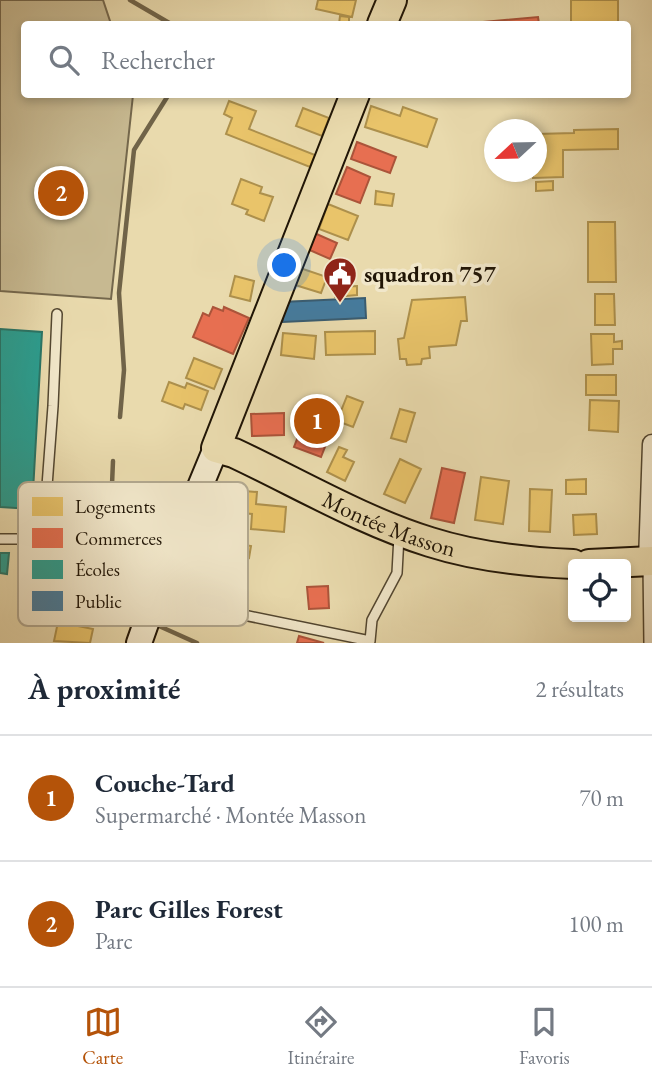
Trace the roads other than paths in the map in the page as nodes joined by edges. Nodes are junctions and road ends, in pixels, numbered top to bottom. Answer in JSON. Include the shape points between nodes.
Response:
{"nodes":[{"id":1,"x":392,"y":0,"type":"edge"},
{"id":2,"x":383,"y":21,"type":"edge"},
{"id":3,"x":353,"y":98,"type":"edge"},
{"id":4,"x":57,"y":314,"type":"dead end"},
{"id":5,"x":652,"y":444,"type":"edge"},
{"id":6,"x":216,"y":448,"type":"junction"},
{"id":7,"x":47,"y":482,"type":"edge"},
{"id":8,"x":202,"y":482,"type":"edge"},
{"id":9,"x":399,"y":531,"type":"junction"},
{"id":10,"x":0,"y":539,"type":"edge"},
{"id":11,"x":18,"y":539,"type":"edge"},
{"id":12,"x":650,"y":561,"type":"edge"},
{"id":13,"x":631,"y":562,"type":"edge"},
{"id":14,"x":568,"y":564,"type":"edge"},
{"id":15,"x":248,"y":616,"type":"edge"},
{"id":16,"x":145,"y":626,"type":"edge"},
{"id":17,"x":139,"y":643,"type":"edge"},
{"id":18,"x":649,"y":643,"type":"edge"}],
"edges":[{"from":1,"to":2,"type":"main road"},
{"from":3,"to":6,"type":"main road"},
{"from":4,"to":7,"type":"lane"},
{"from":5,"to":12,"type":"street"},
{"from":6,"to":8,"type":"street"},
{"from":6,"to":9,"type":"main road","name":"Montée Masson"},
{"from":9,"to":14,"type":"main road","name":"Montée Masson","via":[[490,557]]},
{"from":9,"to":15,"type":"lane","via":[[397,573],[372,620],[370,641]]},
{"from":10,"to":11,"type":"lane"},
{"from":12,"to":13,"type":"main road"},
{"from":12,"to":18,"type":"lane"},
{"from":16,"to":17,"type":"street"}]}
